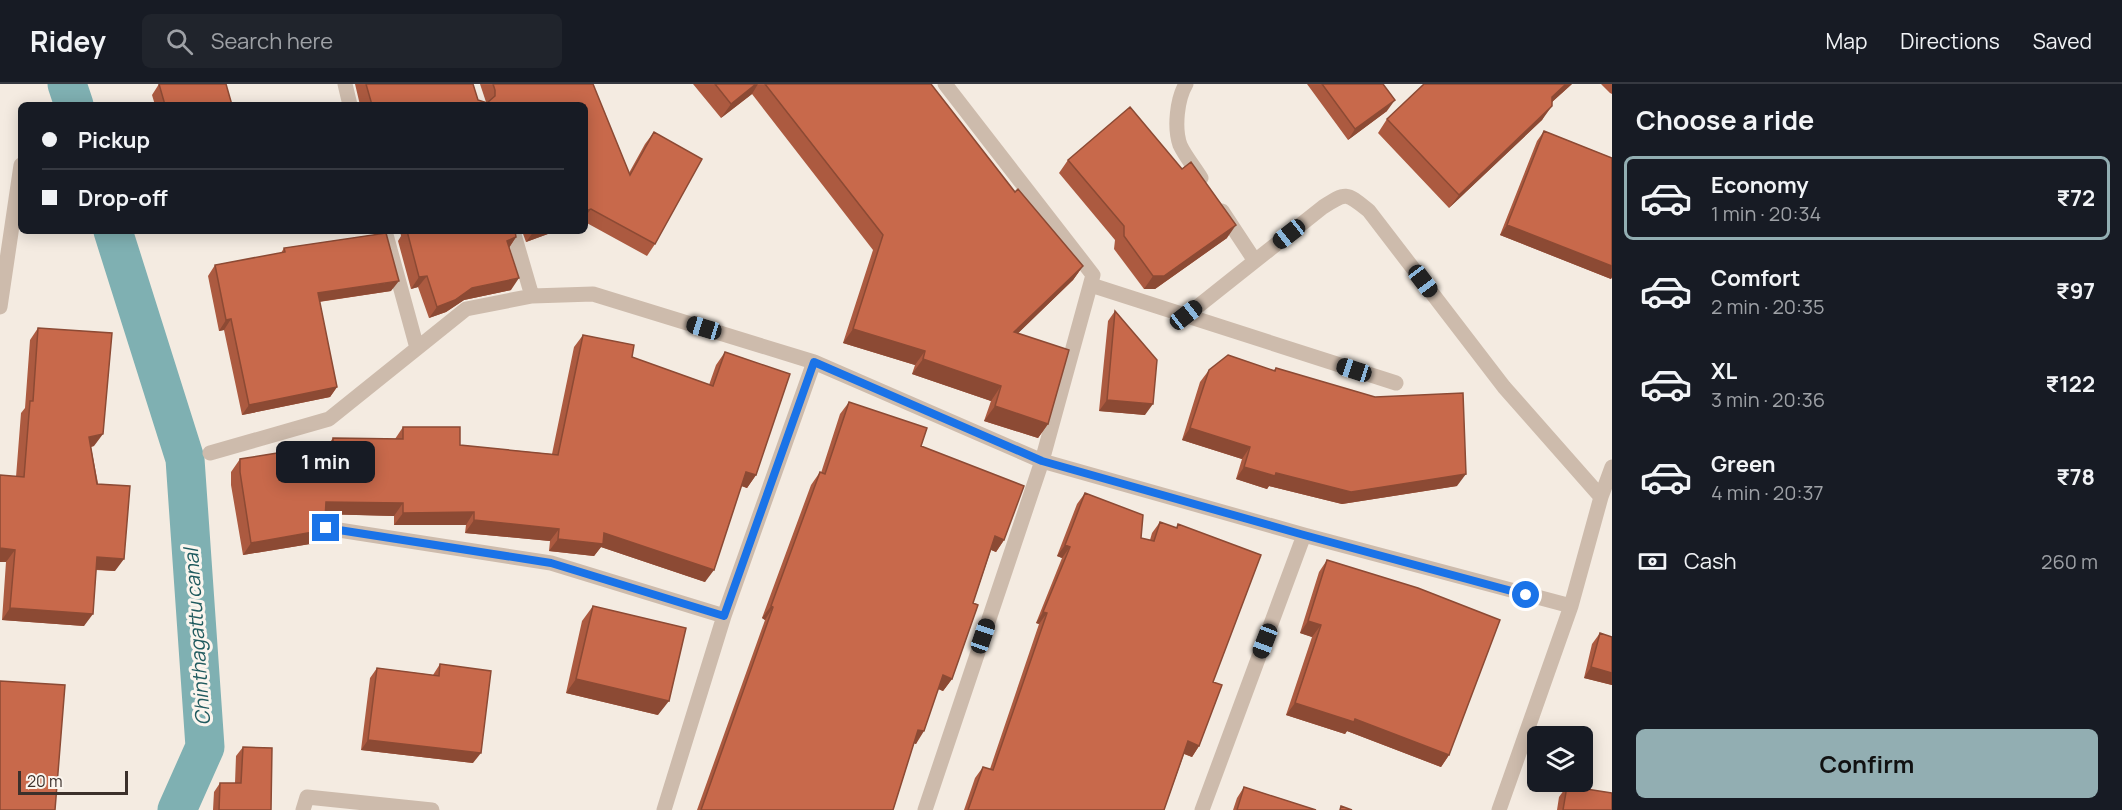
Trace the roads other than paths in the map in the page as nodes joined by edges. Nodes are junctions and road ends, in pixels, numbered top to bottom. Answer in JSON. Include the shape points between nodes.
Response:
{"nodes":[{"id":1,"x":345,"y":84,"type":"edge"},
{"id":2,"x":945,"y":84,"type":"edge"},
{"id":3,"x":1186,"y":84,"type":"edge"},
{"id":4,"x":349,"y":102,"type":"edge"},
{"id":5,"x":18,"y":183,"type":"edge"},
{"id":6,"x":386,"y":234,"type":"edge"},
{"id":7,"x":514,"y":234,"type":"edge"},
{"id":8,"x":1255,"y":261,"type":"junction"},
{"id":9,"x":2,"y":278,"type":"edge"},
{"id":10,"x":1091,"y":285,"type":"junction"},
{"id":11,"x":532,"y":296,"type":"junction"},
{"id":12,"x":0,"y":307,"type":"edge"},
{"id":13,"x":1186,"y":315,"type":"junction"},
{"id":14,"x":417,"y":348,"type":"junction"},
{"id":15,"x":814,"y":362,"type":"junction"},
{"id":16,"x":1396,"y":383,"type":"dead end"},
{"id":17,"x":210,"y":453,"type":"dead end"},
{"id":18,"x":1042,"y":461,"type":"junction"},
{"id":19,"x":1612,"y":467,"type":"edge"},
{"id":20,"x":1601,"y":497,"type":"junction"},
{"id":21,"x":326,"y":528,"type":"edge"},
{"id":22,"x":1304,"y":535,"type":"junction"},
{"id":23,"x":1571,"y":606,"type":"junction"},
{"id":24,"x":724,"y":616,"type":"junction"},
{"id":25,"x":303,"y":810,"type":"edge"},
{"id":26,"x":432,"y":810,"type":"edge"},
{"id":27,"x":664,"y":810,"type":"edge"},
{"id":28,"x":925,"y":810,"type":"edge"},
{"id":29,"x":1202,"y":810,"type":"edge"},
{"id":30,"x":1499,"y":810,"type":"edge"}],
"edges":[{"from":1,"to":4,"type":"street"},
{"from":2,"to":10,"type":"street","via":[[1093,275]]},
{"from":3,"to":8,"type":"street","via":[[1177,124],[1180,145]]},
{"from":5,"to":9,"type":"street"},
{"from":6,"to":14,"type":"street"},
{"from":7,"to":11,"type":"street"},
{"from":8,"to":13,"type":"street"},
{"from":8,"to":20,"type":"street","via":[[1340,196],[1350,196],[1369,211],[1504,387]]},
{"from":9,"to":12,"type":"street"},
{"from":10,"to":13,"type":"street"},
{"from":10,"to":18,"type":"street"},
{"from":11,"to":14,"type":"street","via":[[466,309]]},
{"from":11,"to":15,"type":"street","via":[[593,294]]},
{"from":13,"to":16,"type":"street"},
{"from":14,"to":17,"type":"street","via":[[329,419]]},
{"from":15,"to":18,"type":"street"},
{"from":15,"to":24,"type":"street"},
{"from":18,"to":22,"type":"street"},
{"from":18,"to":28,"type":"street"},
{"from":19,"to":20,"type":"street"},
{"from":20,"to":23,"type":"street"},
{"from":21,"to":24,"type":"street","via":[[551,563]]},
{"from":22,"to":23,"type":"street"},
{"from":22,"to":29,"type":"street"},
{"from":23,"to":30,"type":"street"},
{"from":24,"to":27,"type":"street"},
{"from":25,"to":26,"type":"street","via":[[307,797]]}]}
